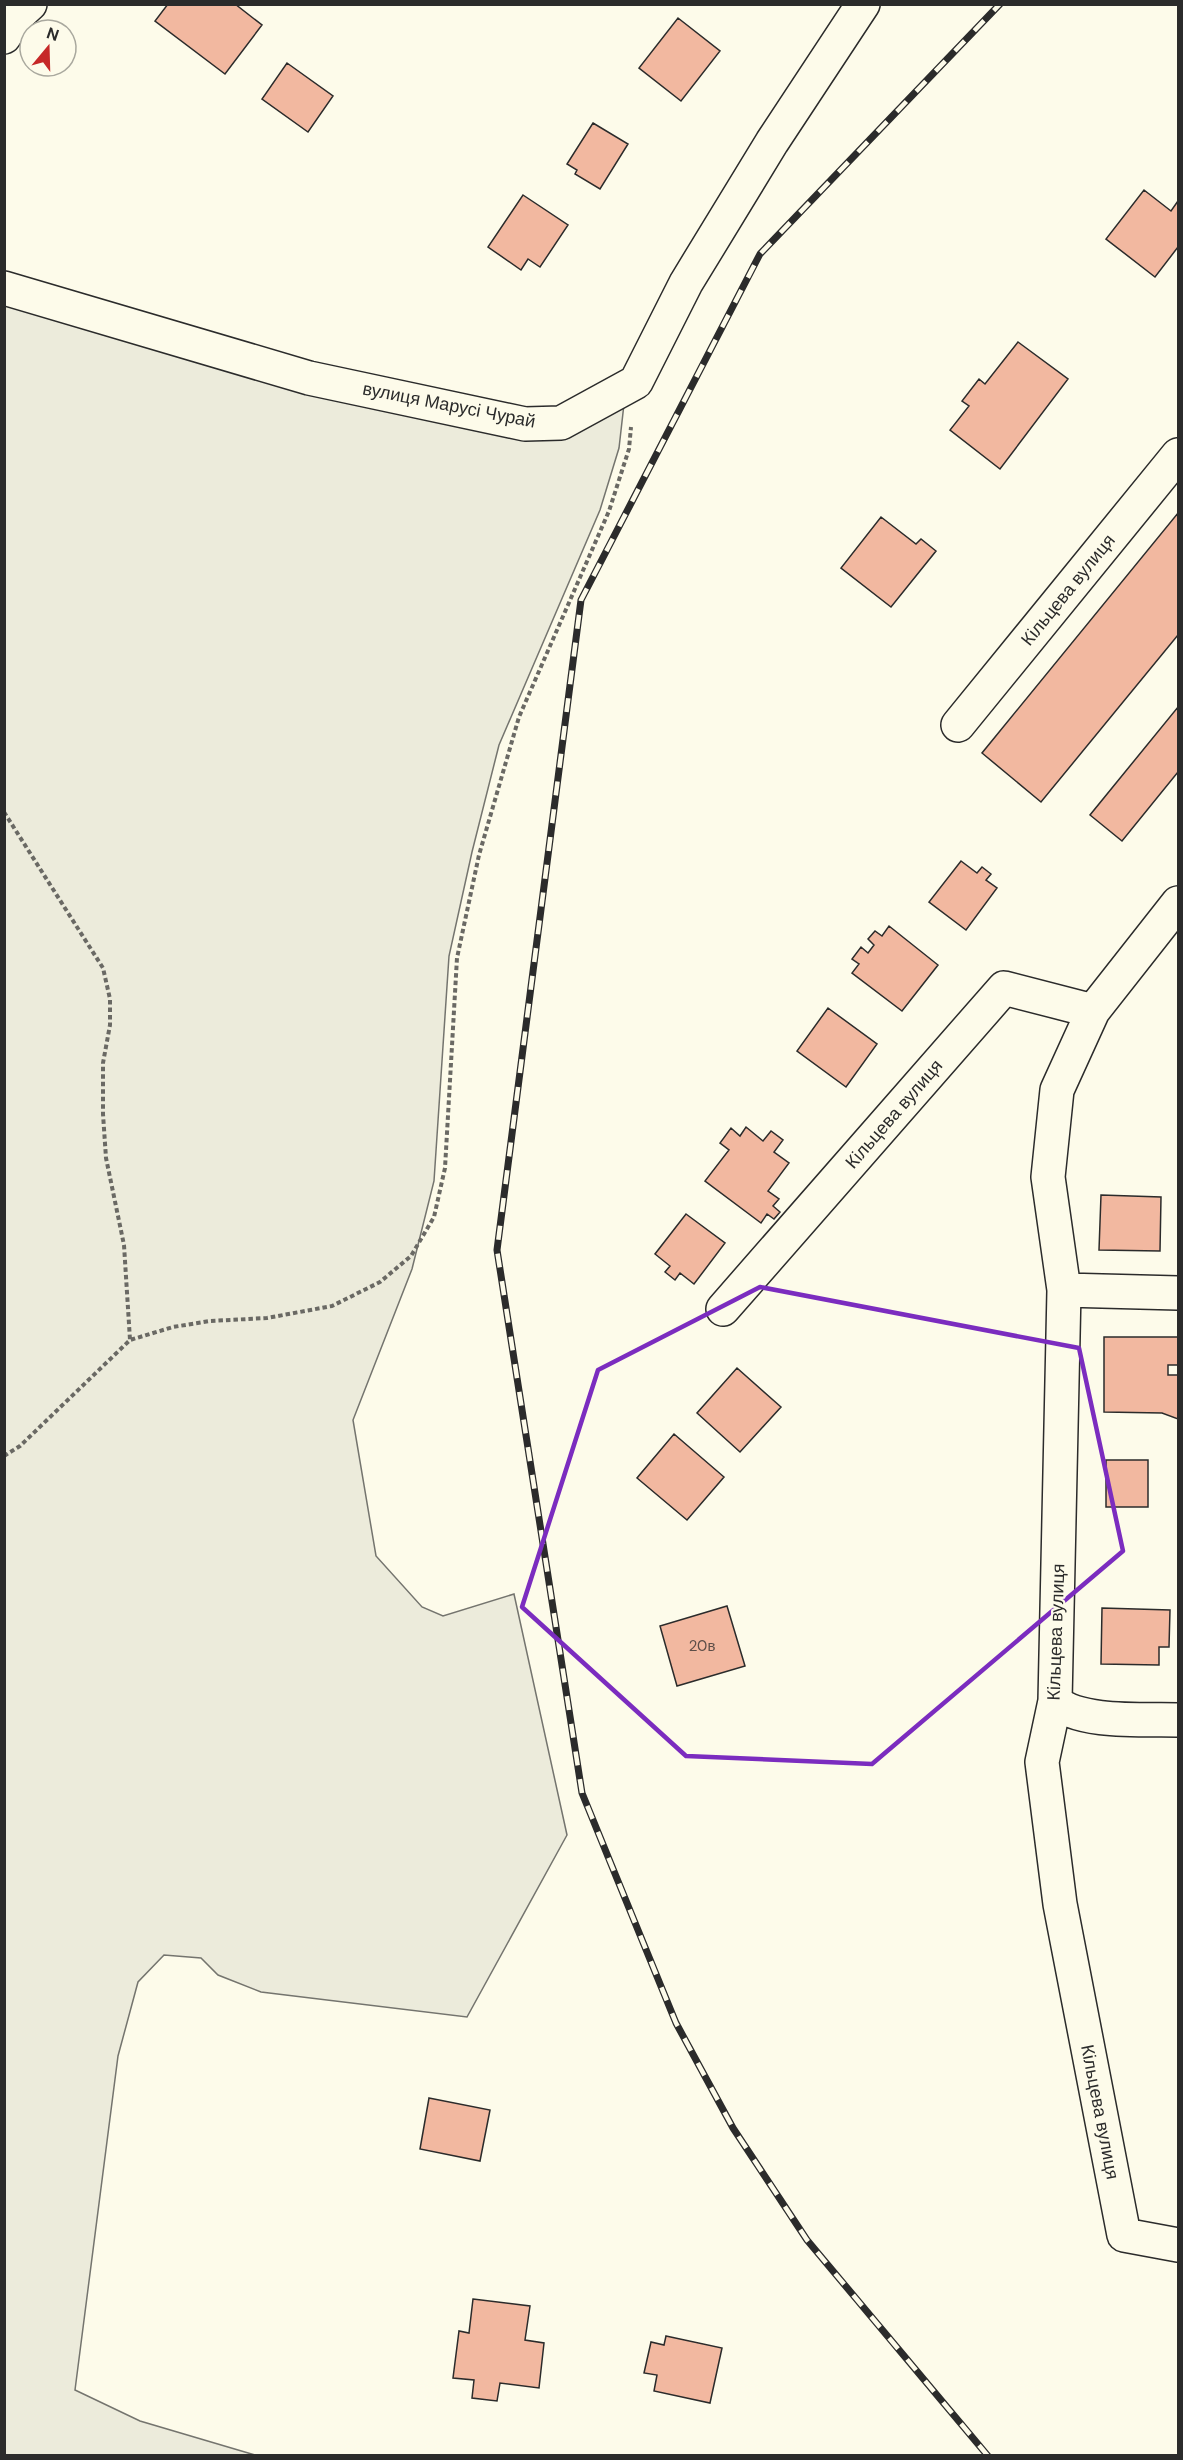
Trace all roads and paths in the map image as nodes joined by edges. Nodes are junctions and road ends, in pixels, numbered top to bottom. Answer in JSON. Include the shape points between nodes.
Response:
{"nodes":[{"id":1,"x":30,"y":4,"type":"edge"},
{"id":2,"x":863,"y":4,"type":"edge"},
{"id":3,"x":4,"y":37,"type":"edge"},
{"id":4,"x":4,"y":288,"type":"edge"},
{"id":5,"x":636,"y":382,"type":"junction"},
{"id":6,"x":1179,"y":455,"type":"edge"},
{"id":7,"x":958,"y":725,"type":"dead end"},
{"id":8,"x":4,"y":812,"type":"edge"},
{"id":9,"x":1179,"y":903,"type":"edge"},
{"id":10,"x":1093,"y":1011,"type":"junction"},
{"id":11,"x":1064,"y":1290,"type":"junction"},
{"id":12,"x":1179,"y":1293,"type":"edge"},
{"id":13,"x":723,"y":1308,"type":"dead end"},
{"id":14,"x":130,"y":1340,"type":"junction"},
{"id":15,"x":4,"y":1456,"type":"edge"},
{"id":16,"x":1056,"y":1701,"type":"junction"},
{"id":17,"x":1179,"y":1720,"type":"edge"},
{"id":18,"x":1179,"y":2245,"type":"edge"}],
"edges":[{"from":1,"to":3,"type":"street"},
{"from":2,"to":5,"type":"street","via":[[692,273]]},
{"from":4,"to":5,"type":"street","name":"вулиця Марусі Чурай","via":[[309,378],[525,423],[561,423]]},
{"from":5,"to":14,"type":"path","via":[[629,449],[609,511],[519,717],[479,855],[457,958],[445,1168],[434,1217],[411,1256],[381,1282],[332,1306],[267,1318],[173,1327]]},
{"from":6,"to":7,"type":"street","name":"Кільцева вулиця"},
{"from":8,"to":14,"type":"path","via":[[103,968],[110,999],[110,1025],[103,1063],[103,1125],[124,1245]]},
{"from":9,"to":10,"type":"street","name":"Кільцева вулиця"},
{"from":10,"to":11,"type":"street","name":"Кільцева вулиця","via":[[1057,1090],[1048,1177]]},
{"from":10,"to":13,"type":"street","name":"Кільцева вулиця","via":[[1004,988]]},
{"from":11,"to":12,"type":"street"},
{"from":11,"to":16,"type":"street","name":"Кільцева вулиця"},
{"from":14,"to":15,"type":"path","via":[[20,1446]]},
{"from":16,"to":17,"type":"street","via":[[1064,1710],[1082,1716]]},
{"from":16,"to":18,"type":"street","name":"Кільцева вулиця","via":[[1042,1762],[1060,1904],[1124,2235]]}]}
